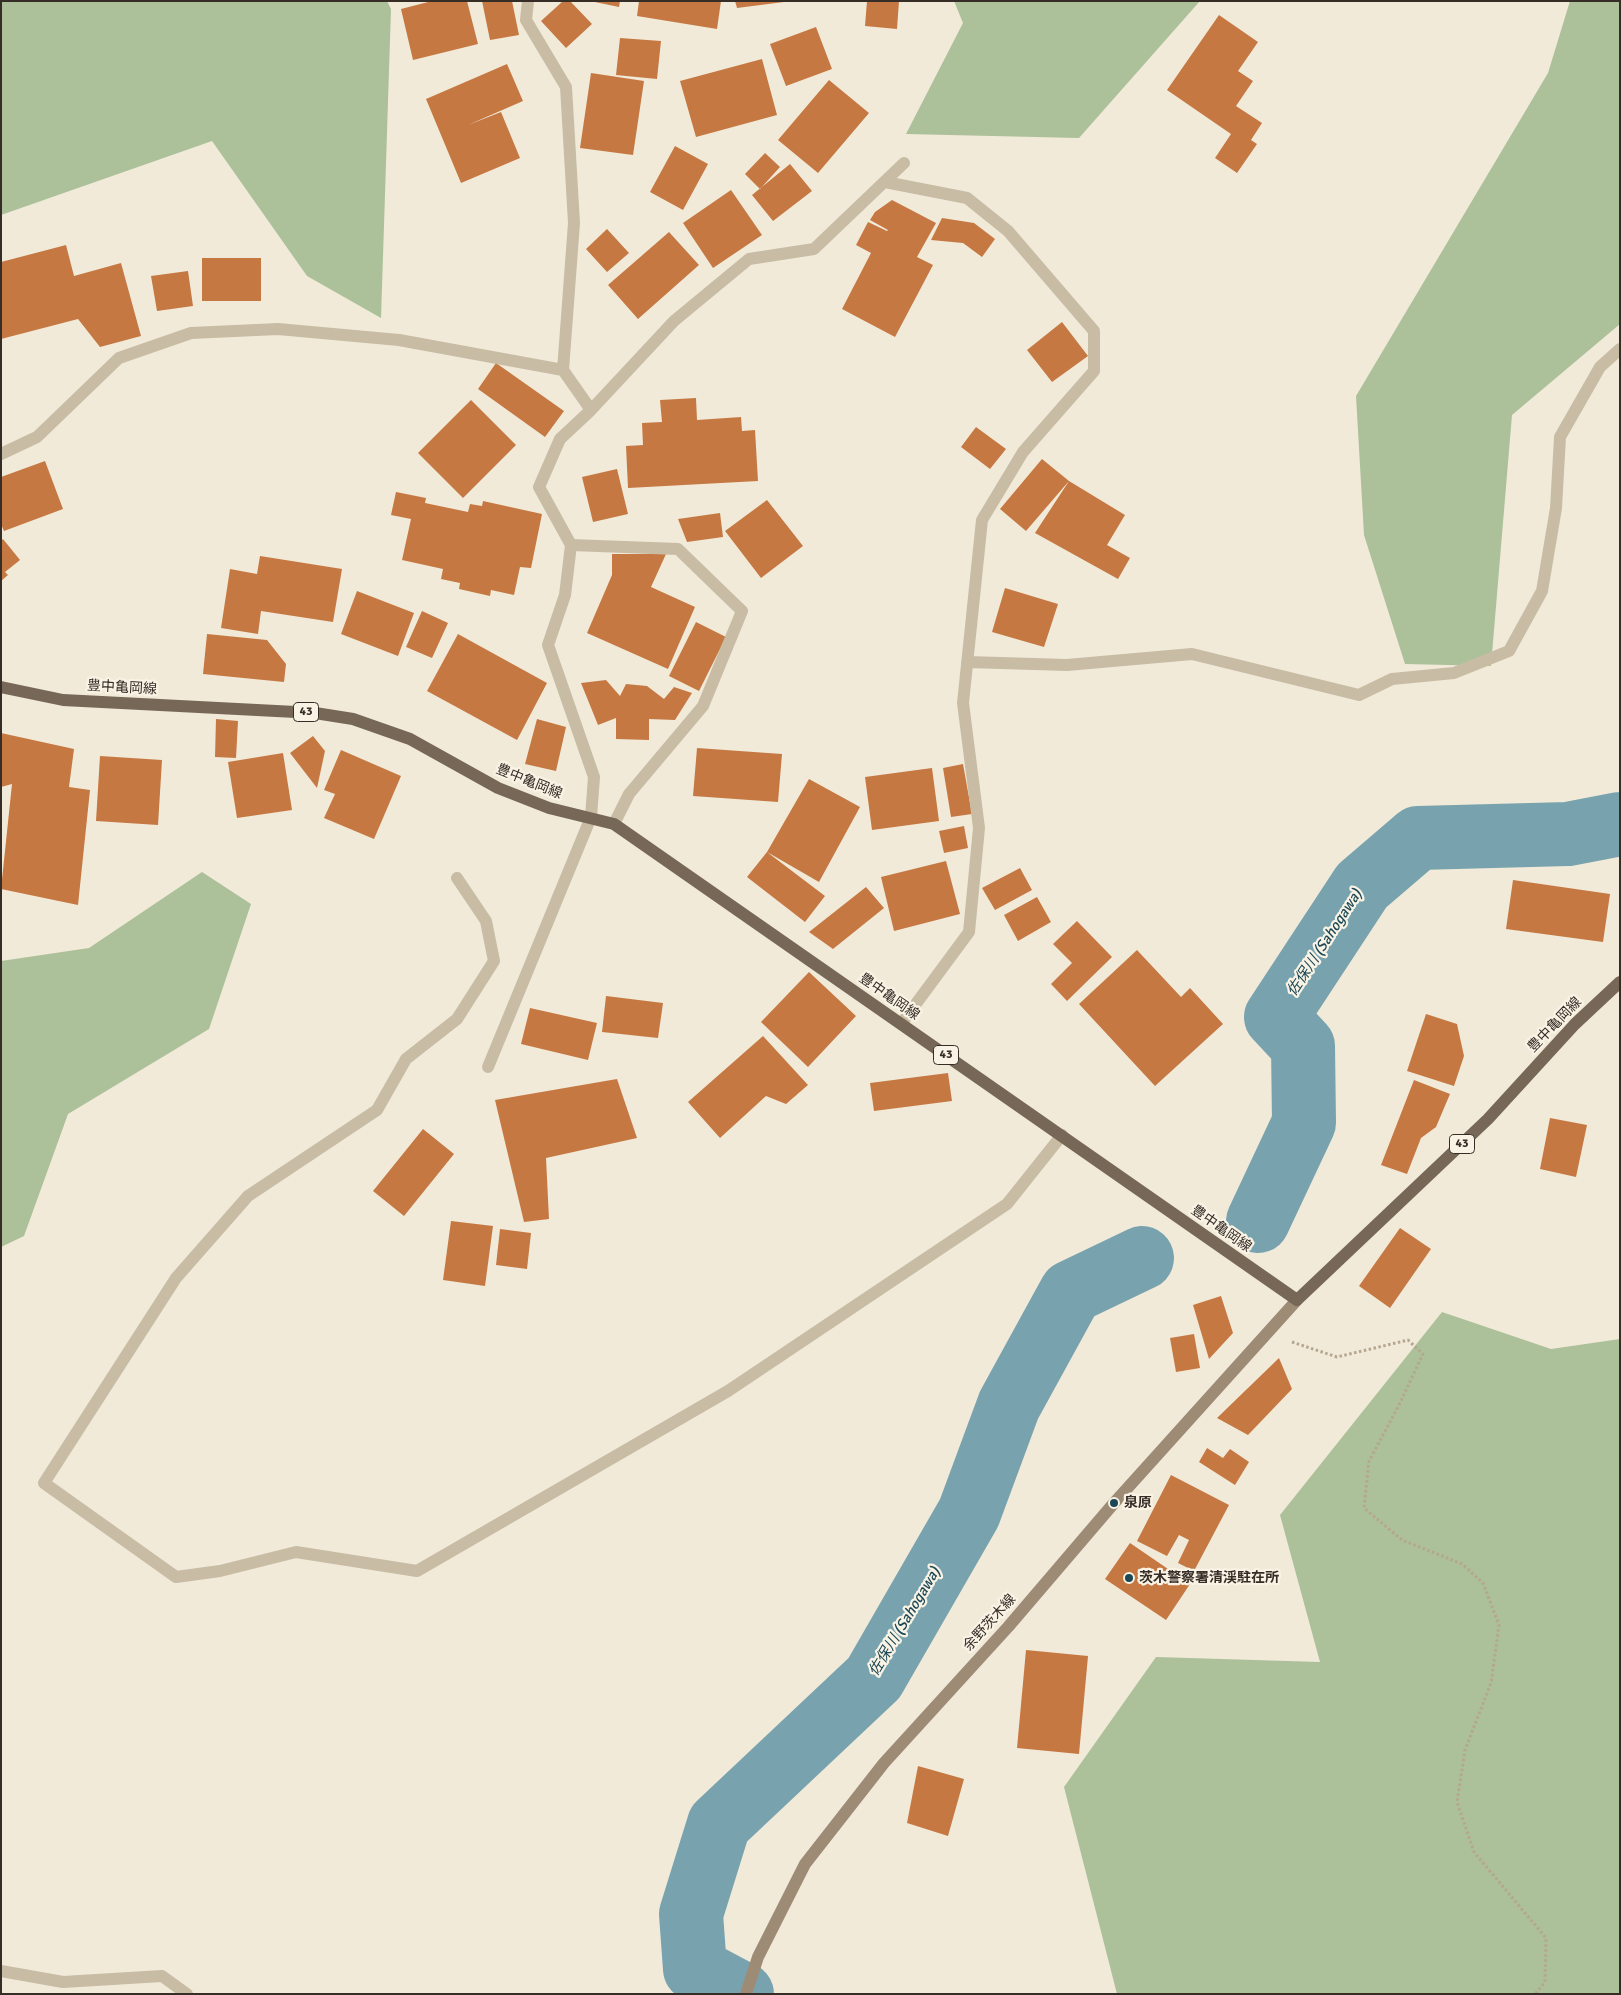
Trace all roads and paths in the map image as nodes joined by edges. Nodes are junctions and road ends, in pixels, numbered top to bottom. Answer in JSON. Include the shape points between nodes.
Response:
{"nodes":[{"id":1,"x":528,"y":1,"type":"edge"},
{"id":2,"x":904,"y":163,"type":"dead end"},
{"id":3,"x":885,"y":182,"type":"junction"},
{"id":4,"x":1620,"y":349,"type":"edge"},
{"id":5,"x":563,"y":370,"type":"junction"},
{"id":6,"x":591,"y":410,"type":"junction"},
{"id":7,"x":1,"y":454,"type":"edge"},
{"id":8,"x":571,"y":545,"type":"junction"},
{"id":9,"x":967,"y":662,"type":"junction"},
{"id":10,"x":1,"y":687,"type":"edge"},
{"id":11,"x":591,"y":817,"type":"junction"},
{"id":12,"x":614,"y":824,"type":"junction"},
{"id":13,"x":457,"y":878,"type":"dead end"},
{"id":14,"x":1620,"y":982,"type":"edge"},
{"id":15,"x":900,"y":1024,"type":"junction"},
{"id":16,"x":488,"y":1067,"type":"dead end"},
{"id":17,"x":1062,"y":1135,"type":"junction"},
{"id":18,"x":1297,"y":1300,"type":"junction"},
{"id":19,"x":1274,"y":1325,"type":"junction"},
{"id":20,"x":1,"y":1971,"type":"edge"},
{"id":21,"x":187,"y":1994,"type":"edge"},
{"id":22,"x":746,"y":1994,"type":"edge"},
{"id":23,"x":1535,"y":1994,"type":"edge"}],
"edges":[{"from":1,"to":5,"type":"street","via":[[526,20],[566,88],[574,224]]},
{"from":2,"to":3,"type":"street"},
{"from":3,"to":6,"type":"street","via":[[814,250],[749,259],[674,321]]},
{"from":3,"to":9,"type":"street","via":[[967,198],[1008,231],[1094,331],[1094,370],[1023,452],[982,520]]},
{"from":4,"to":9,"type":"street","via":[[1600,367],[1560,437],[1556,508],[1542,591],[1509,651],[1454,673],[1392,679],[1359,696],[1192,654],[1068,665]]},
{"from":5,"to":6,"type":"street"},
{"from":5,"to":7,"type":"street","via":[[398,340],[278,329],[191,333],[119,358],[37,437]]},
{"from":6,"to":8,"type":"street","via":[[560,439],[539,487]]},
{"from":8,"to":11,"type":"street","via":[[566,595],[548,646],[594,777]]},
{"from":8,"to":12,"type":"street","via":[[678,549],[742,612],[704,706],[630,794]]},
{"from":9,"to":15,"type":"street","via":[[963,703],[980,828],[969,932]]},
{"from":10,"to":11,"type":"main road","name":"豊中亀岡線","number":"43","via":[[63,700],[315,713],[353,719],[410,739],[498,788],[550,808]]},
{"from":11,"to":12,"type":"main road","name":"豊中亀岡線","number":"43"},
{"from":11,"to":16,"type":"street"},
{"from":12,"to":15,"type":"main road","name":"豊中亀岡線","number":"43"},
{"from":13,"to":17,"type":"street","via":[[486,921],[494,961],[458,1019],[406,1059],[377,1110],[248,1196],[176,1278],[44,1483],[176,1577],[220,1572],[296,1552],[418,1571],[728,1391],[1007,1204]]},
{"from":14,"to":18,"type":"main road","name":"豊中亀岡線","number":"43","via":[[1575,1024],[1488,1119]]},
{"from":15,"to":17,"type":"main road","name":"豊中亀岡線","number":"43"},
{"from":17,"to":18,"type":"main road","name":"豊中亀岡線","number":"43"},
{"from":18,"to":19,"type":"main road","name":"余野茨木線"},
{"from":19,"to":22,"type":"main road","name":"余野茨木線","via":[[884,1763],[805,1864],[758,1957]]},
{"from":19,"to":23,"type":"path","via":[[1291,1342],[1337,1357],[1408,1340],[1423,1354],[1369,1461],[1364,1508],[1402,1540],[1462,1564],[1483,1583],[1499,1625],[1492,1683],[1465,1750],[1456,1802],[1474,1852],[1546,1938],[1545,1982]]},
{"from":20,"to":21,"type":"street","via":[[63,1982],[162,1976]]}]}
